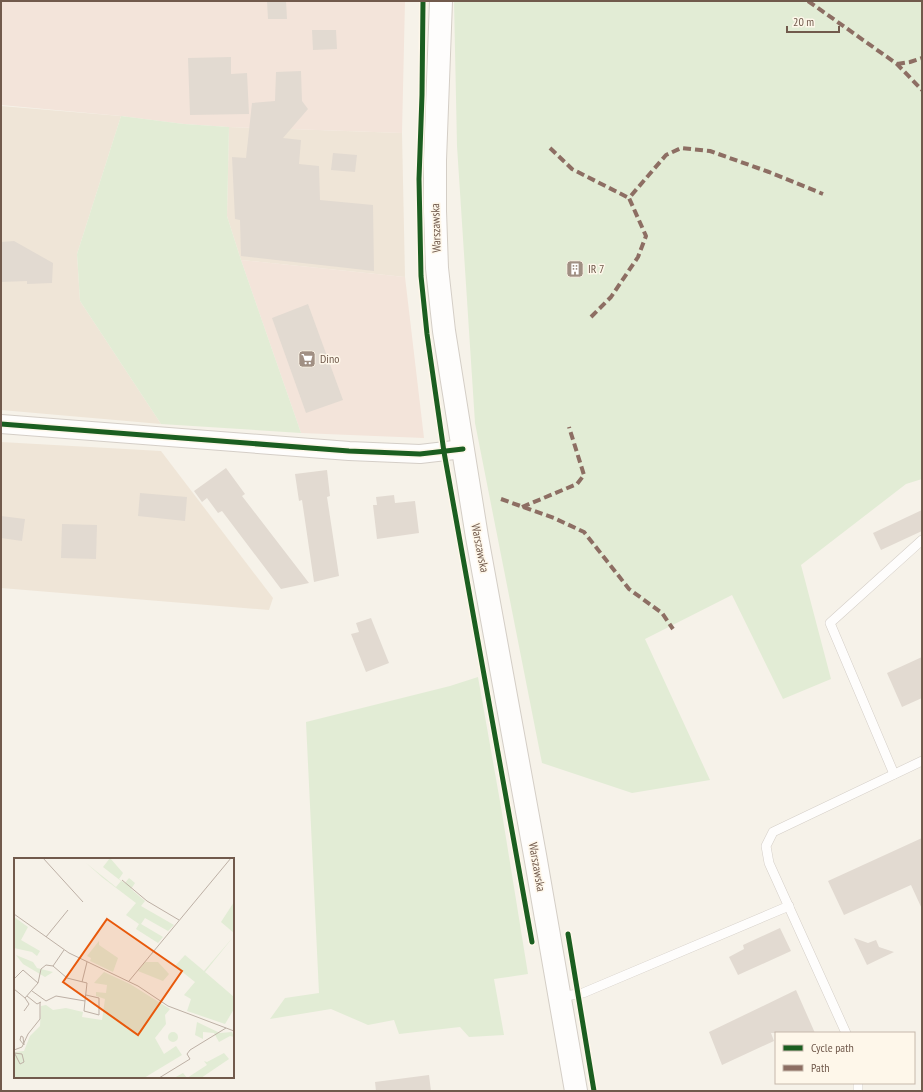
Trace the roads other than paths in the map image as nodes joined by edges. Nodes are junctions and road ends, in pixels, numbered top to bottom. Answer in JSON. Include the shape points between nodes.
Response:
{"nodes":[{"id":1,"x":440,"y":1,"type":"edge"},
{"id":2,"x":1,"y":424,"type":"edge"},
{"id":3,"x":463,"y":449,"type":"junction"},
{"id":4,"x":922,"y":540,"type":"edge"},
{"id":5,"x":922,"y":761,"type":"edge"},
{"id":6,"x":894,"y":774,"type":"junction"},
{"id":7,"x":788,"y":906,"type":"junction"},
{"id":8,"x":560,"y":997,"type":"junction"},
{"id":9,"x":846,"y":1032,"type":"edge"},
{"id":10,"x":576,"y":1091,"type":"edge"}],
"edges":[{"from":1,"to":3,"type":"main road","name":"Warszawska","via":[[435,160],[437,268],[444,332]]},
{"from":2,"to":3,"type":"street","via":[[348,451],[420,454]]},
{"from":3,"to":8,"type":"main road","name":"Warszawska"},
{"from":4,"to":6,"type":"lane","via":[[830,623]]},
{"from":5,"to":6,"type":"lane"},
{"from":6,"to":7,"type":"lane","via":[[774,832],[766,846],[769,863]]},
{"from":7,"to":8,"type":"lane","via":[[583,993]]},
{"from":7,"to":9,"type":"lane"},
{"from":8,"to":10,"type":"main road","name":"Warszawska"}]}
